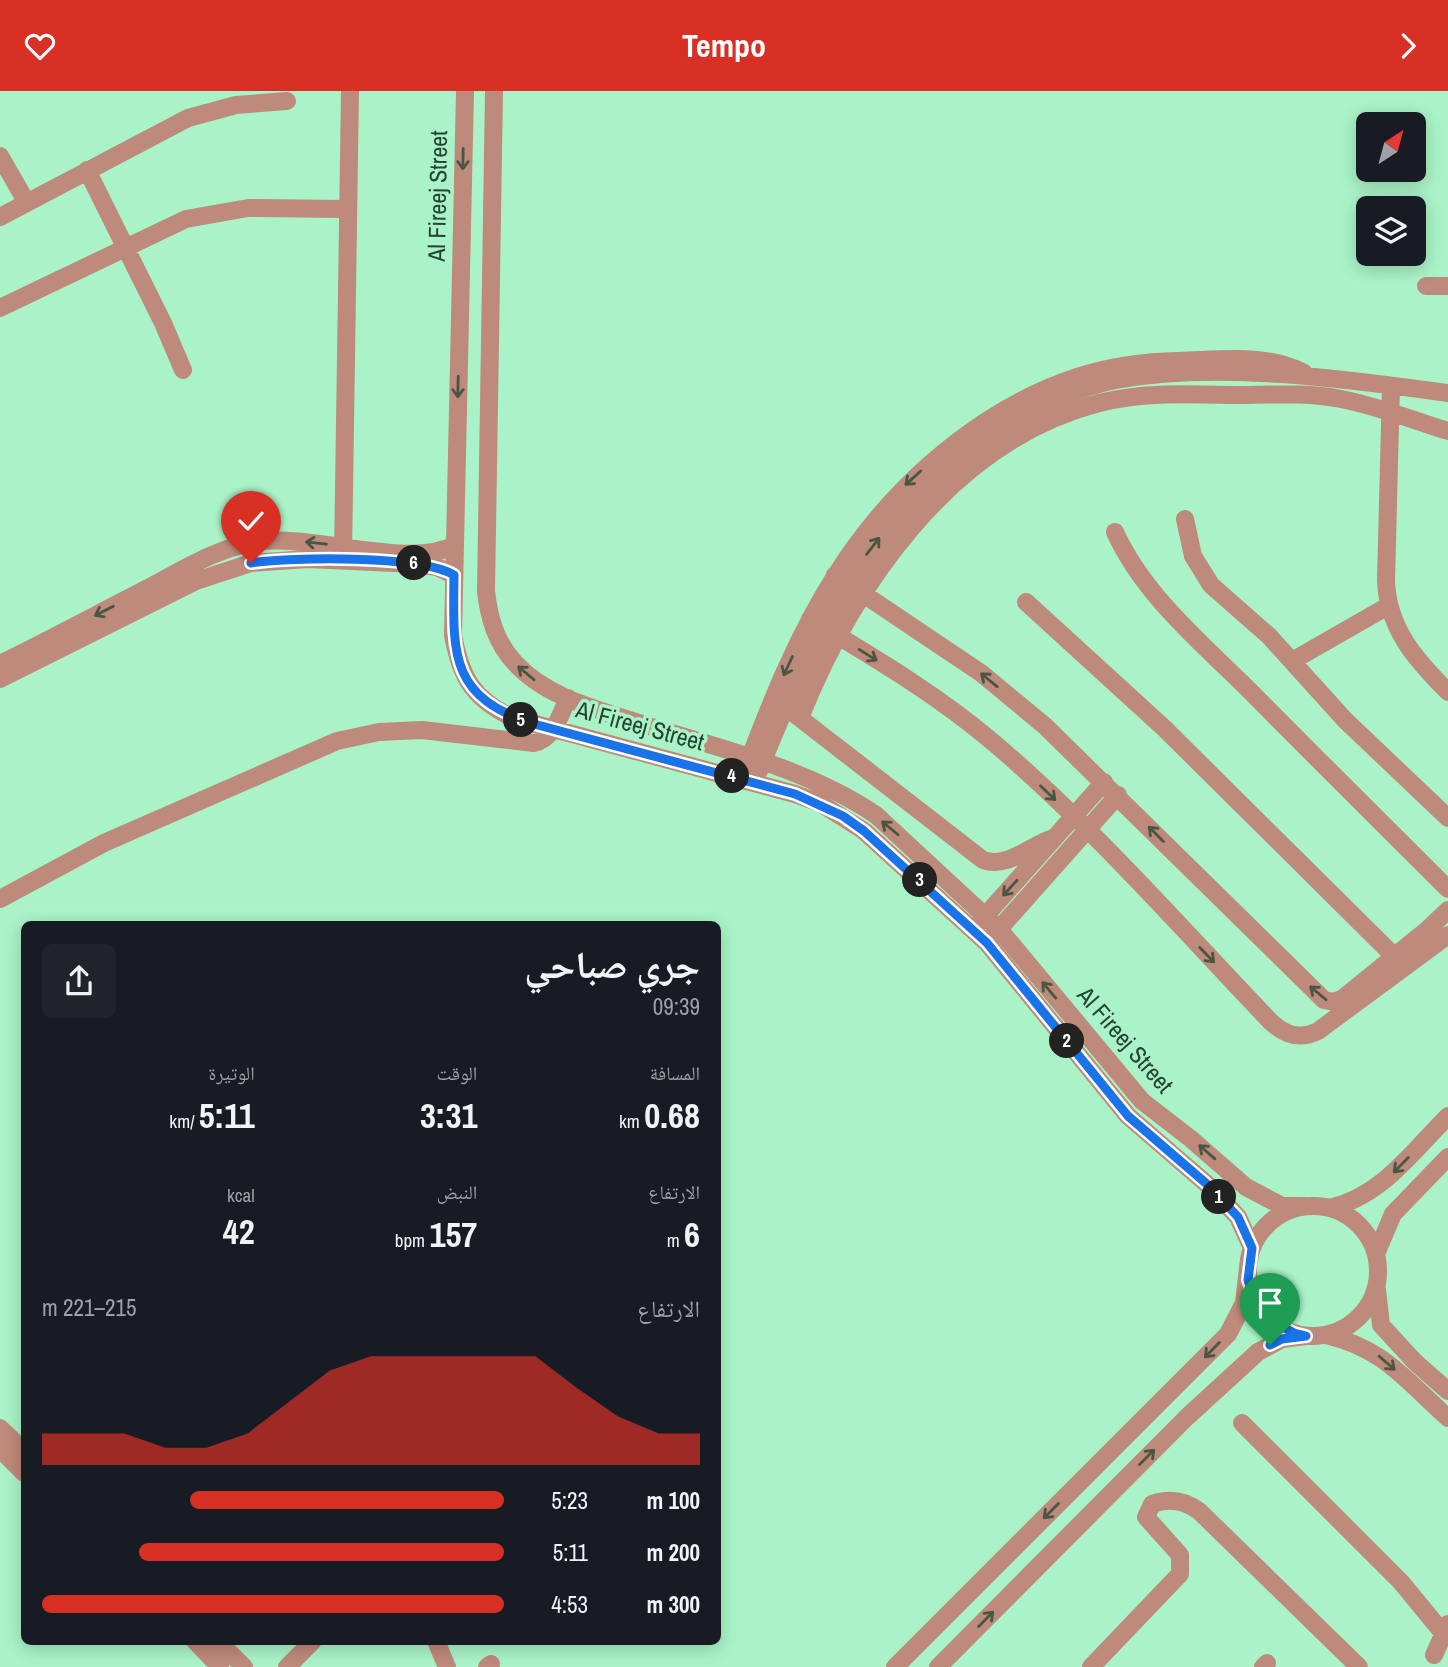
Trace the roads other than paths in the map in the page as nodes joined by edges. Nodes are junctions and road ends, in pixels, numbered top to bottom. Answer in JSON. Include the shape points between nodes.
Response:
{"nodes":[{"id":1,"x":350,"y":91,"type":"edge"},
{"id":2,"x":465,"y":91,"type":"edge"},
{"id":3,"x":494,"y":91,"type":"edge"},
{"id":4,"x":287,"y":100,"type":"dead end"},
{"id":5,"x":0,"y":156,"type":"edge"},
{"id":6,"x":87,"y":170,"type":"junction"},
{"id":7,"x":27,"y":203,"type":"junction"},
{"id":8,"x":348,"y":209,"type":"junction"},
{"id":9,"x":0,"y":217,"type":"edge"},
{"id":10,"x":126,"y":247,"type":"junction"},
{"id":11,"x":1426,"y":286,"type":"dead end"},
{"id":12,"x":1448,"y":286,"type":"edge"},
{"id":13,"x":0,"y":308,"type":"edge"},
{"id":14,"x":183,"y":370,"type":"dead end"},
{"id":15,"x":1391,"y":386,"type":"junction"},
{"id":16,"x":1448,"y":393,"type":"edge"},
{"id":17,"x":1391,"y":414,"type":"junction"},
{"id":18,"x":1448,"y":431,"type":"edge"},
{"id":19,"x":1185,"y":519,"type":"dead end"},
{"id":20,"x":1115,"y":533,"type":"dead end"},
{"id":21,"x":455,"y":545,"type":"junction"},
{"id":22,"x":343,"y":553,"type":"junction"},
{"id":23,"x":192,"y":574,"type":"junction"},
{"id":24,"x":454,"y":575,"type":"junction"},
{"id":25,"x":841,"y":579,"type":"junction"},
{"id":26,"x":863,"y":593,"type":"junction"},
{"id":27,"x":1026,"y":602,"type":"dead end"},
{"id":28,"x":1388,"y":606,"type":"junction"},
{"id":29,"x":823,"y":627,"type":"junction"},
{"id":30,"x":1292,"y":661,"type":"junction"},
{"id":31,"x":0,"y":664,"type":"edge"},
{"id":32,"x":0,"y":679,"type":"edge"},
{"id":33,"x":1448,"y":692,"type":"edge"},
{"id":34,"x":568,"y":698,"type":"junction"},
{"id":35,"x":786,"y":707,"type":"junction"},
{"id":36,"x":554,"y":729,"type":"junction"},
{"id":37,"x":755,"y":761,"type":"junction"},
{"id":38,"x":748,"y":780,"type":"junction"},
{"id":39,"x":1104,"y":782,"type":"junction"},
{"id":40,"x":1118,"y":795,"type":"junction"},
{"id":41,"x":1073,"y":817,"type":"junction"},
{"id":42,"x":1448,"y":818,"type":"edge"},
{"id":43,"x":1087,"y":830,"type":"junction"},
{"id":44,"x":1054,"y":838,"type":"junction"},
{"id":45,"x":1448,"y":889,"type":"edge"},
{"id":46,"x":0,"y":899,"type":"edge"},
{"id":47,"x":1448,"y":910,"type":"edge"},
{"id":48,"x":979,"y":922,"type":"junction"},
{"id":49,"x":1448,"y":935,"type":"edge"},
{"id":50,"x":993,"y":936,"type":"junction"},
{"id":51,"x":1400,"y":961,"type":"junction"},
{"id":52,"x":1142,"y":1101,"type":"junction"},
{"id":53,"x":1128,"y":1116,"type":"junction"},
{"id":54,"x":1448,"y":1116,"type":"edge"},
{"id":55,"x":1183,"y":1133,"type":"junction"},
{"id":56,"x":1168,"y":1151,"type":"junction"},
{"id":57,"x":1448,"y":1157,"type":"edge"},
{"id":58,"x":1306,"y":1206,"type":"junction"},
{"id":59,"x":1330,"y":1208,"type":"junction"},
{"id":60,"x":1252,"y":1248,"type":"junction"},
{"id":61,"x":1376,"y":1254,"type":"junction"},
{"id":62,"x":1248,"y":1268,"type":"junction"},
{"id":63,"x":1377,"y":1285,"type":"junction"},
{"id":64,"x":1326,"y":1335,"type":"junction"},
{"id":65,"x":1306,"y":1336,"type":"junction"},
{"id":66,"x":1448,"y":1391,"type":"edge"},
{"id":67,"x":1448,"y":1418,"type":"edge"},
{"id":68,"x":1242,"y":1423,"type":"dead end"},
{"id":69,"x":0,"y":1428,"type":"edge"},
{"id":70,"x":0,"y":1448,"type":"edge"},
{"id":71,"x":21,"y":1461,"type":"edge"},
{"id":72,"x":21,"y":1463,"type":"edge"},
{"id":73,"x":1445,"y":1629,"type":"edge"},
{"id":74,"x":198,"y":1645,"type":"edge"},
{"id":75,"x":222,"y":1645,"type":"edge"},
{"id":76,"x":309,"y":1645,"type":"edge"},
{"id":77,"x":438,"y":1645,"type":"edge"},
{"id":78,"x":1435,"y":1658,"type":"edge"},
{"id":79,"x":220,"y":1667,"type":"edge"},
{"id":80,"x":244,"y":1667,"type":"edge"},
{"id":81,"x":287,"y":1667,"type":"edge"},
{"id":82,"x":447,"y":1667,"type":"edge"},
{"id":83,"x":895,"y":1667,"type":"edge"},
{"id":84,"x":938,"y":1667,"type":"edge"},
{"id":85,"x":1091,"y":1667,"type":"edge"},
{"id":86,"x":1359,"y":1667,"type":"edge"}],
"edges":[{"from":1,"to":8,"type":"street"},
{"from":2,"to":21,"type":"street","name":"Al Fireej Street","one_way":true},
{"from":34,"to":3,"type":"street","name":"Al Fireej Street","one_way":true,"via":[[516,664],[494,630],[488,611]]},
{"from":4,"to":6,"type":"street","via":[[236,105],[188,118]]},
{"from":5,"to":7,"type":"street"},
{"from":6,"to":7,"type":"street"},
{"from":6,"to":10,"type":"street"},
{"from":7,"to":9,"type":"street"},
{"from":8,"to":10,"type":"street","via":[[227,210],[186,219]]},
{"from":8,"to":22,"type":"street"},
{"from":10,"to":13,"type":"street"},
{"from":10,"to":14,"type":"street"},
{"from":11,"to":12,"type":"street"},
{"from":15,"to":16,"type":"street"},
{"from":15,"to":17,"type":"street"},
{"from":15,"to":25,"type":"street","via":[[1313,379],[1280,363],[1257,360],[1159,362],[1076,376],[1038,391],[996,416],[958,450]]},
{"from":17,"to":18,"type":"street"},
{"from":17,"to":26,"type":"street","via":[[1341,399],[1288,395],[1140,396],[1077,410],[1013,441],[955,484],[903,539]]},
{"from":17,"to":28,"type":"street"},
{"from":19,"to":30,"type":"street","via":[[1194,556],[1211,585]]},
{"from":20,"to":45,"type":"street","via":[[1143,580],[1187,628]]},
{"from":21,"to":22,"type":"street","via":[[415,555]]},
{"from":21,"to":24,"type":"street","name":"Al Fireej Street"},
{"from":22,"to":23,"type":"street","via":[[260,561]]},
{"from":22,"to":24,"type":"street","via":[[426,564]]},
{"from":23,"to":31,"type":"street","one_way":true},
{"from":23,"to":32,"type":"street"},
{"from":24,"to":36,"type":"street","name":"Al Fireej Street","via":[[453,635],[465,677],[493,708]]},
{"from":25,"to":26,"type":"street"},
{"from":25,"to":29,"type":"street"},
{"from":26,"to":29,"type":"street"},
{"from":39,"to":26,"type":"street","one_way":true,"via":[[981,673]]},
{"from":27,"to":51,"type":"street","via":[[1164,728]]},
{"from":28,"to":30,"type":"street"},
{"from":28,"to":33,"type":"street","via":[[1413,655]]},
{"from":29,"to":35,"type":"street"},
{"from":29,"to":35,"type":"street","one_way":true},
{"from":29,"to":41,"type":"street","one_way":true,"via":[[963,718]]},
{"from":30,"to":42,"type":"street"},
{"from":34,"to":36,"type":"street"},
{"from":34,"to":37,"type":"street","name":"Al Fireej Street"},
{"from":35,"to":37,"type":"street"},
{"from":35,"to":44,"type":"street","via":[[983,860],[1004,862]]},
{"from":36,"to":38,"type":"street","name":"Al Fireej Street"},
{"from":36,"to":46,"type":"street","via":[[540,742],[528,744],[422,730],[379,732],[337,741],[115,838]]},
{"from":37,"to":38,"type":"street"},
{"from":48,"to":37,"type":"street","name":"Al Fireej Street","one_way":true,"via":[[897,833],[853,800]]},
{"from":38,"to":48,"type":"street","name":"Al Fireej Street","via":[[795,794],[843,816]]},
{"from":39,"to":40,"type":"street"},
{"from":39,"to":41,"type":"street"},
{"from":40,"to":43,"type":"street"},
{"from":51,"to":40,"type":"street","one_way":true,"via":[[1342,999],[1324,1000]]},
{"from":41,"to":43,"type":"street"},
{"from":41,"to":44,"type":"street"},
{"from":43,"to":50,"type":"street"},
{"from":43,"to":51,"type":"street","one_way":true,"via":[[1285,1033],[1302,1037],[1318,1031]]},
{"from":44,"to":48,"type":"street","one_way":true},
{"from":47,"to":51,"type":"street"},
{"from":48,"to":50,"type":"street","name":"Al Fireej Street"},
{"from":49,"to":51,"type":"street"},
{"from":52,"to":50,"type":"street","name":"Al Fireej Street","one_way":true},
{"from":50,"to":53,"type":"street","name":"Al Fireej Street"},
{"from":52,"to":53,"type":"street"},
{"from":52,"to":55,"type":"street","name":"Al Fireej Street"},
{"from":53,"to":56,"type":"street","name":"Al Fireej Street"},
{"from":54,"to":59,"type":"street","one_way":true,"via":[[1379,1187]]},
{"from":55,"to":56,"type":"street"},
{"from":58,"to":55,"type":"street","name":"Al Fireej Street","one_way":true,"via":[[1282,1206],[1258,1195]]},
{"from":56,"to":60,"type":"street","name":"Al Fireej Street","via":[[1238,1217]]},
{"from":57,"to":61,"type":"street","via":[[1393,1215]]},
{"from":58,"to":59,"type":"street"},
{"from":58,"to":60,"type":"street","via":[[1273,1219]]},
{"from":59,"to":61,"type":"street","via":[[1359,1225]]},
{"from":60,"to":62,"type":"street"},
{"from":61,"to":63,"type":"street"},
{"from":62,"to":65,"type":"street","via":[[1251,1292],[1264,1313],[1283,1328]]},
{"from":62,"to":83,"type":"street","one_way":true,"via":[[1244,1303],[1228,1334]]},
{"from":63,"to":64,"type":"street","via":[[1359,1317]]},
{"from":63,"to":66,"type":"street","via":[[1381,1325]]},
{"from":64,"to":65,"type":"street"},
{"from":64,"to":67,"type":"street","one_way":true,"via":[[1358,1343],[1377,1354]]},
{"from":84,"to":65,"type":"street","one_way":true,"via":[[1251,1357],[1282,1339]]},
{"from":68,"to":73,"type":"street"},
{"from":69,"to":71,"type":"street"},
{"from":70,"to":72,"type":"street"},
{"from":73,"to":78,"type":"street"},
{"from":74,"to":79,"type":"street"},
{"from":75,"to":80,"type":"street"},
{"from":76,"to":81,"type":"street"},
{"from":77,"to":82,"type":"street"},
{"from":85,"to":86,"type":"street","via":[[1180,1574],[1180,1555],[1146,1517],[1152,1504],[1170,1500],[1199,1511]]}]}
